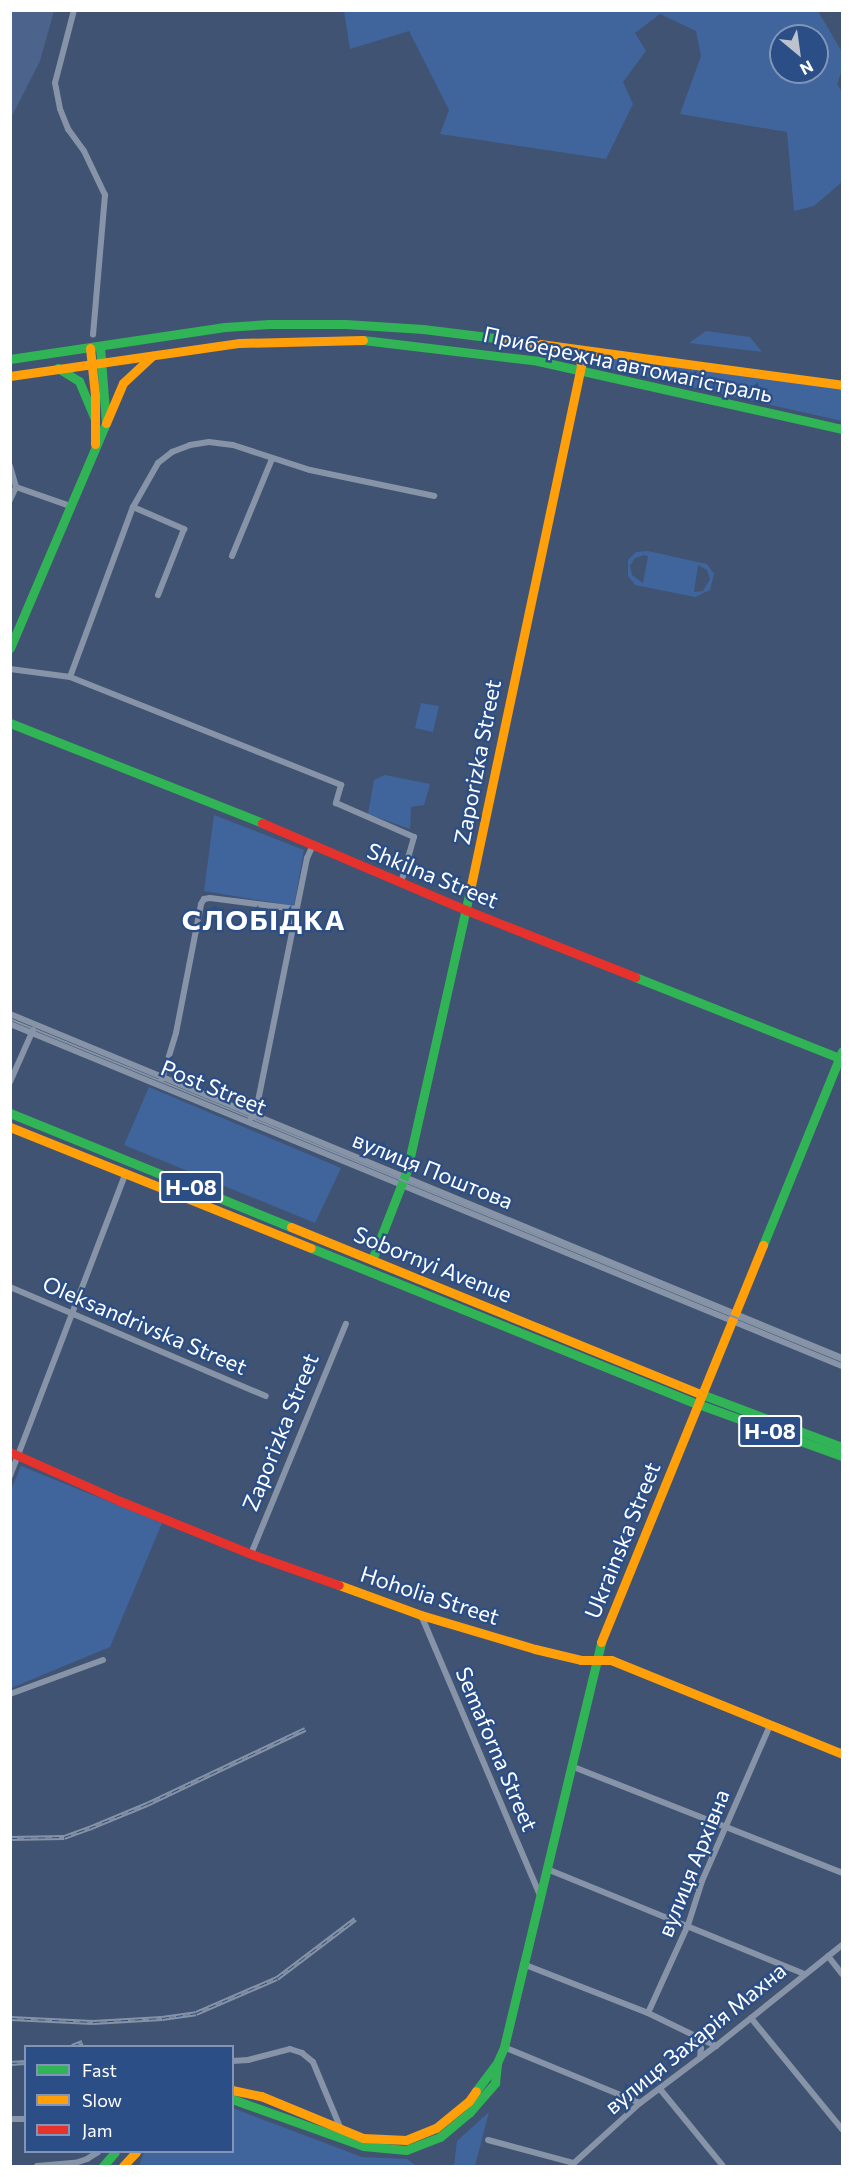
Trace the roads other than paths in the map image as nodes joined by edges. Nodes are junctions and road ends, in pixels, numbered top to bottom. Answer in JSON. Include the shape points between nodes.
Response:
{"nodes":[{"id":1,"x":74,"y":10,"type":"edge"},
{"id":2,"x":247,"y":326,"type":"junction"},
{"id":3,"x":223,"y":328,"type":"junction"},
{"id":4,"x":93,"y":334,"type":"dead end"},
{"id":5,"x":250,"y":342,"type":"junction"},
{"id":6,"x":227,"y":344,"type":"junction"},
{"id":7,"x":100,"y":346,"type":"junction"},
{"id":8,"x":90,"y":348,"type":"junction"},
{"id":9,"x":578,"y":349,"type":"junction"},
{"id":10,"x":155,"y":354,"type":"junction"},
{"id":11,"x":10,"y":359,"type":"edge"},
{"id":12,"x":103,"y":361,"type":"junction"},
{"id":13,"x":92,"y":363,"type":"junction"},
{"id":14,"x":58,"y":368,"type":"junction"},
{"id":15,"x":580,"y":371,"type":"junction"},
{"id":16,"x":10,"y":376,"type":"edge"},
{"id":17,"x":843,"y":385,"type":"edge"},
{"id":18,"x":95,"y":419,"type":"junction"},
{"id":19,"x":106,"y":423,"type":"junction"},
{"id":20,"x":843,"y":429,"type":"edge"},
{"id":21,"x":94,"y":452,"type":"junction"},
{"id":22,"x":272,"y":459,"type":"junction"},
{"id":23,"x":10,"y":466,"type":"edge"},
{"id":24,"x":16,"y":487,"type":"junction"},
{"id":25,"x":434,"y":496,"type":"dead end"},
{"id":26,"x":10,"y":500,"type":"edge"},
{"id":27,"x":70,"y":506,"type":"junction"},
{"id":28,"x":133,"y":507,"type":"junction"},
{"id":29,"x":232,"y":556,"type":"dead end"},
{"id":30,"x":158,"y":595,"type":"dead end"},
{"id":31,"x":14,"y":631,"type":"edge"},
{"id":32,"x":10,"y":648,"type":"edge"},
{"id":33,"x":10,"y":669,"type":"edge"},
{"id":34,"x":70,"y":677,"type":"junction"},
{"id":35,"x":10,"y":723,"type":"edge"},
{"id":36,"x":313,"y":845,"type":"junction"},
{"id":37,"x":401,"y":884,"type":"junction"},
{"id":38,"x":296,"y":909,"type":"junction"},
{"id":39,"x":466,"y":910,"type":"junction"},
{"id":40,"x":10,"y":1014,"type":"edge"},
{"id":41,"x":10,"y":1024,"type":"edge"},
{"id":42,"x":35,"y":1024,"type":"junction"},
{"id":43,"x":32,"y":1032,"type":"junction"},
{"id":44,"x":842,"y":1056,"type":"edge"},
{"id":45,"x":162,"y":1078,"type":"junction"},
{"id":46,"x":10,"y":1082,"type":"edge"},
{"id":47,"x":10,"y":1113,"type":"edge"},
{"id":48,"x":252,"y":1118,"type":"junction"},
{"id":49,"x":10,"y":1127,"type":"edge"},
{"id":50,"x":126,"y":1172,"type":"junction"},
{"id":51,"x":403,"y":1181,"type":"junction"},
{"id":52,"x":370,"y":1265,"type":"junction"},
{"id":53,"x":10,"y":1287,"type":"edge"},
{"id":54,"x":74,"y":1314,"type":"junction"},
{"id":55,"x":735,"y":1317,"type":"junction"},
{"id":56,"x":346,"y":1324,"type":"dead end"},
{"id":57,"x":553,"y":1333,"type":"junction"},
{"id":58,"x":549,"y":1343,"type":"junction"},
{"id":59,"x":843,"y":1358,"type":"edge"},
{"id":60,"x":843,"y":1366,"type":"edge"},
{"id":61,"x":703,"y":1393,"type":"junction"},
{"id":62,"x":266,"y":1396,"type":"dead end"},
{"id":63,"x":698,"y":1404,"type":"junction"},
{"id":64,"x":843,"y":1447,"type":"edge"},
{"id":65,"x":14,"y":1454,"type":"edge"},
{"id":66,"x":843,"y":1456,"type":"edge"},
{"id":67,"x":10,"y":1476,"type":"edge"},
{"id":68,"x":251,"y":1554,"type":"junction"},
{"id":69,"x":421,"y":1616,"type":"junction"},
{"id":70,"x":103,"y":1660,"type":"dead end"},
{"id":71,"x":595,"y":1660,"type":"junction"},
{"id":72,"x":10,"y":1694,"type":"edge"},
{"id":73,"x":770,"y":1725,"type":"junction"},
{"id":74,"x":843,"y":1754,"type":"edge"},
{"id":75,"x":571,"y":1767,"type":"junction"},
{"id":76,"x":726,"y":1828,"type":"junction"},
{"id":77,"x":547,"y":1869,"type":"junction"},
{"id":78,"x":843,"y":1873,"type":"edge"},
{"id":79,"x":540,"y":1897,"type":"junction"},
{"id":80,"x":688,"y":1925,"type":"junction"},
{"id":81,"x":843,"y":1945,"type":"edge"},
{"id":82,"x":828,"y":1956,"type":"junction"},
{"id":83,"x":524,"y":1964,"type":"junction"},
{"id":84,"x":804,"y":1974,"type":"junction"},
{"id":85,"x":843,"y":1974,"type":"edge"},
{"id":86,"x":648,"y":2013,"type":"junction"},
{"id":87,"x":751,"y":2018,"type":"junction"},
{"id":88,"x":694,"y":2037,"type":"junction"},
{"id":89,"x":716,"y":2046,"type":"junction"},
{"id":90,"x":504,"y":2047,"type":"junction"},
{"id":91,"x":700,"y":2058,"type":"junction"},
{"id":92,"x":234,"y":2061,"type":"edge"},
{"id":93,"x":497,"y":2063,"type":"junction"},
{"id":94,"x":660,"y":2089,"type":"junction"},
{"id":95,"x":234,"y":2090,"type":"edge"},
{"id":96,"x":234,"y":2100,"type":"edge"},
{"id":97,"x":639,"y":2103,"type":"junction"},
{"id":98,"x":340,"y":2127,"type":"junction"},
{"id":99,"x":843,"y":2129,"type":"edge"},
{"id":100,"x":488,"y":2140,"type":"dead end"},
{"id":101,"x":95,"y":2153,"type":"edge"},
{"id":102,"x":113,"y":2153,"type":"edge"},
{"id":103,"x":134,"y":2153,"type":"edge"},
{"id":104,"x":38,"y":2166,"type":"edge"},
{"id":105,"x":103,"y":2166,"type":"edge"},
{"id":106,"x":123,"y":2166,"type":"edge"},
{"id":107,"x":723,"y":2166,"type":"edge"}],
"edges":[{"from":1,"to":4,"type":"street","via":[[55,83],[68,129],[84,151],[105,195]]},
{"from":2,"to":3,"type":"main road","name":"Прибережна автомагістраль"},
{"from":2,"to":5,"type":"main road","via":[[242,333]]},
{"from":2,"to":9,"type":"main road","name":"Прибережна автомагістраль","via":[[313,323],[423,329]]},
{"from":3,"to":6,"type":"main road","via":[[230,334]]},
{"from":3,"to":7,"type":"main road","name":"Прибережна автомагістраль"},
{"from":5,"to":6,"type":"main road","name":"Прибережна автомагістраль"},
{"from":5,"to":15,"type":"main road","name":"Прибережна автомагістраль","via":[[357,339],[516,358]]},
{"from":6,"to":10,"type":"main road","name":"Прибережна автомагістраль"},
{"from":7,"to":8,"type":"main road","name":"Прибережна автомагістраль"},
{"from":7,"to":12,"type":"main road"},
{"from":8,"to":11,"type":"main road","name":"Прибережна автомагістраль"},
{"from":8,"to":13,"type":"main road"},
{"from":9,"to":15,"type":"main road","name":"Zaporizka Street"},
{"from":9,"to":17,"type":"main road","name":"Прибережна автомагістраль"},
{"from":10,"to":12,"type":"main road","name":"Прибережна автомагістраль"},
{"from":10,"to":19,"type":"main road","via":[[123,383]]},
{"from":12,"to":13,"type":"main road","name":"Прибережна автомагістраль"},
{"from":12,"to":19,"type":"main road"},
{"from":13,"to":14,"type":"main road","name":"Прибережна автомагістраль"},
{"from":13,"to":18,"type":"main road"},
{"from":14,"to":16,"type":"main road","name":"Прибережна автомагістраль"},
{"from":14,"to":18,"type":"main road","via":[[79,381]]},
{"from":15,"to":20,"type":"main road","name":"Прибережна автомагістраль"},
{"from":15,"to":39,"type":"main road","name":"Zaporizka Street"},
{"from":18,"to":21,"type":"main road"},
{"from":19,"to":21,"type":"main road"},
{"from":21,"to":27,"type":"main road"},
{"from":22,"to":25,"type":"street"},
{"from":22,"to":28,"type":"street","via":[[233,445],[190,445],[158,462]]},
{"from":22,"to":29,"type":"street"},
{"from":23,"to":24,"type":"street"},
{"from":24,"to":26,"type":"street"},
{"from":24,"to":27,"type":"street"},
{"from":27,"to":31,"type":"main road"},
{"from":28,"to":30,"type":"street","via":[[184,529]]},
{"from":28,"to":34,"type":"street"},
{"from":31,"to":32,"type":"main road"},
{"from":33,"to":34,"type":"street"},
{"from":34,"to":37,"type":"street","via":[[341,784],[336,803],[414,837]]},
{"from":35,"to":36,"type":"main road","name":"Shkilna Street"},
{"from":36,"to":37,"type":"main road","name":"Shkilna Street"},
{"from":36,"to":38,"type":"street"},
{"from":37,"to":39,"type":"main road","name":"Shkilna Street"},
{"from":38,"to":45,"type":"street","via":[[204,899],[176,1033]]},
{"from":38,"to":48,"type":"street"},
{"from":39,"to":44,"type":"main road","name":"Shkilna Street"},
{"from":39,"to":51,"type":"main road","name":"Zaporizka Street","via":[[444,1018]]},
{"from":40,"to":42,"type":"street"},
{"from":41,"to":43,"type":"street","name":"Post Street"},
{"from":42,"to":43,"type":"street"},
{"from":42,"to":45,"type":"street"},
{"from":43,"to":46,"type":"street"},
{"from":43,"to":48,"type":"street","name":"Post Street"},
{"from":44,"to":55,"type":"main road","name":"Ukrainska Street"},
{"from":45,"to":48,"type":"street"},
{"from":47,"to":52,"type":"main road","name":"Sobornyi Avenue","number":"Н-08"},
{"from":48,"to":51,"type":"street","name":"Post Street"},
{"from":49,"to":50,"type":"main road","name":"Sobornyi Avenue","number":"Н-08"},
{"from":50,"to":52,"type":"main road","name":"Sobornyi Avenue","number":"Н-08"},
{"from":50,"to":54,"type":"street"},
{"from":51,"to":52,"type":"main road","name":"Zaporizka Street"},
{"from":51,"to":55,"type":"street","name":"вулиця Поштова"},
{"from":52,"to":57,"type":"main road","name":"Sobornyi Avenue","number":"Н-08"},
{"from":52,"to":58,"type":"main road","name":"Sobornyi Avenue","number":"Н-08"},
{"from":53,"to":54,"type":"street","name":"Oleksandrivska Street"},
{"from":54,"to":62,"type":"street","name":"Oleksandrivska Street"},
{"from":54,"to":65,"type":"street"},
{"from":55,"to":59,"type":"street","name":"вулиця Поштова"},
{"from":55,"to":60,"type":"street","name":"вулиця Поштова"},
{"from":55,"to":61,"type":"main road","name":"Ukrainska Street"},
{"from":56,"to":68,"type":"street","name":"Zaporizka Street"},
{"from":57,"to":58,"type":"main road"},
{"from":57,"to":61,"type":"main road","name":"Sobornyi Avenue","number":"Н-08"},
{"from":58,"to":63,"type":"main road","name":"Sobornyi Avenue","number":"Н-08"},
{"from":61,"to":63,"type":"main road","name":"Ukrainska Street"},
{"from":61,"to":64,"type":"main road","name":"Sobornyi Avenue","number":"Н-08"},
{"from":63,"to":66,"type":"main road","name":"Sobornyi Avenue","number":"Н-08"},
{"from":63,"to":71,"type":"main road","name":"Ukrainska Street"},
{"from":65,"to":67,"type":"street"},
{"from":65,"to":68,"type":"main road","name":"Hoholia Street"},
{"from":68,"to":69,"type":"main road","name":"Hoholia Street"},
{"from":69,"to":71,"type":"main road","name":"Hoholia Street","via":[[535,1650]]},
{"from":69,"to":79,"type":"street","name":"Semaforna Street"},
{"from":70,"to":72,"type":"street"},
{"from":71,"to":73,"type":"main road","name":"Hoholia Street","via":[[611,1660]]},
{"from":71,"to":75,"type":"main road","name":"Ukrainska Street"},
{"from":73,"to":74,"type":"main road","name":"Hoholia Street"},
{"from":73,"to":76,"type":"street","name":"вулиця Архівна"},
{"from":75,"to":76,"type":"street"},
{"from":75,"to":77,"type":"main road","name":"Ukrainska Street"},
{"from":76,"to":78,"type":"street"},
{"from":76,"to":80,"type":"street","name":"вулиця Архівна","via":[[702,1881]]},
{"from":77,"to":79,"type":"main road","name":"Ukrainska Street"},
{"from":77,"to":80,"type":"street"},
{"from":79,"to":83,"type":"main road","name":"Ukrainska Street"},
{"from":80,"to":84,"type":"street"},
{"from":80,"to":86,"type":"street","name":"вулиця Архівна"},
{"from":81,"to":82,"type":"street","name":"вулиця Захарія Махна"},
{"from":82,"to":84,"type":"street","name":"вулиця Захарія Махна"},
{"from":82,"to":85,"type":"street"},
{"from":83,"to":86,"type":"street"},
{"from":83,"to":90,"type":"main road","name":"Ukrainska Street"},
{"from":84,"to":87,"type":"street","name":"вулиця Захарія Махна"},
{"from":86,"to":88,"type":"street"},
{"from":87,"to":89,"type":"street","name":"вулиця Захарія Махна"},
{"from":87,"to":99,"type":"street"},
{"from":88,"to":89,"type":"street"},
{"from":88,"to":91,"type":"street","via":[[701,2048]]},
{"from":89,"to":91,"type":"street","name":"вулиця Захарія Махна"},
{"from":90,"to":93,"type":"main road","name":"Ukrainska Street"},
{"from":90,"to":97,"type":"street"},
{"from":91,"to":94,"type":"street","name":"вулиця Захарія Махна"},
{"from":92,"to":98,"type":"street","via":[[290,2049],[302,2053],[313,2062]]},
{"from":93,"to":96,"type":"main road","name":"Ukrainska Street","via":[[495,2083],[469,2113],[440,2137],[405,2150],[363,2146]]},
{"from":93,"to":98,"type":"main road","name":"Ukrainska Street","via":[[469,2101],[436,2128],[406,2140],[363,2138]]},
{"from":94,"to":97,"type":"street","name":"вулиця Захарія Махна"},
{"from":94,"to":107,"type":"street"},
{"from":95,"to":98,"type":"main road","name":"Ukrainska Street","via":[[261,2096]]},
{"from":97,"to":100,"type":"street","name":"вулиця Захарія Махна","via":[[574,2163]]},
{"from":101,"to":104,"type":"street","via":[[75,2163]]},
{"from":102,"to":105,"type":"main road"},
{"from":103,"to":106,"type":"main road"}]}
